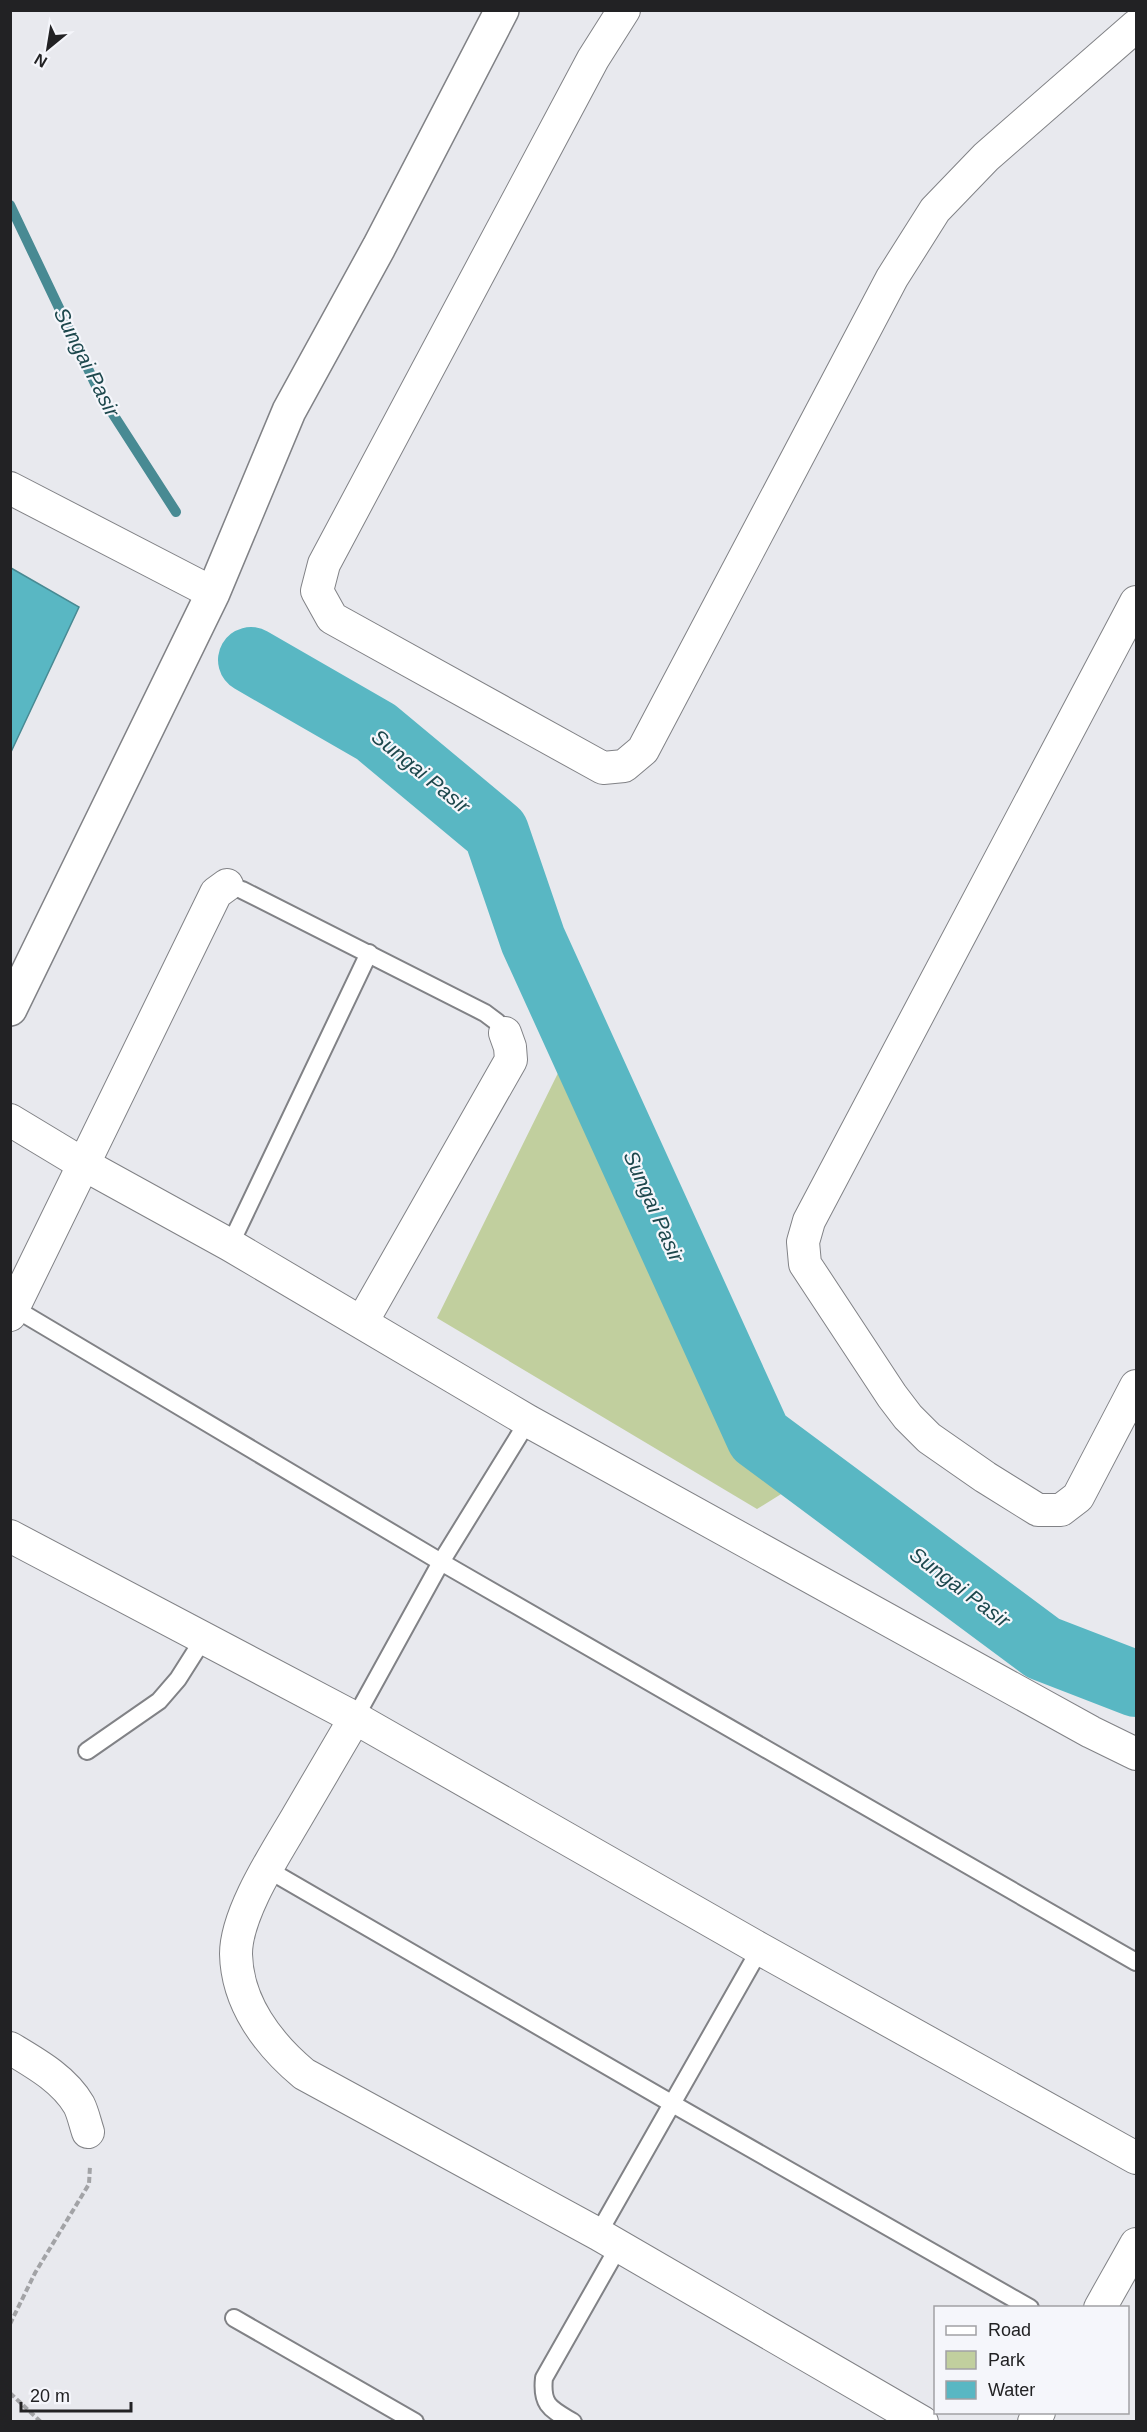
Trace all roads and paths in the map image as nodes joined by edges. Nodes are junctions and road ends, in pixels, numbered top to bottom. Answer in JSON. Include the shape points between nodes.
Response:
{"nodes":[{"id":1,"x":502,"y":10,"type":"edge"},
{"id":2,"x":624,"y":10,"type":"edge"},
{"id":3,"x":1137,"y":26,"type":"edge"},
{"id":4,"x":10,"y":488,"type":"edge"},
{"id":5,"x":213,"y":593,"type":"junction"},
{"id":6,"x":1137,"y":602,"type":"edge"},
{"id":7,"x":227,"y":885,"type":"joint"},
{"id":8,"x":369,"y":953,"type":"junction"},
{"id":9,"x":10,"y":1009,"type":"edge"},
{"id":10,"x":505,"y":1033,"type":"joint"},
{"id":11,"x":10,"y":1120,"type":"edge"},
{"id":12,"x":83,"y":1164,"type":"junction"},
{"id":13,"x":230,"y":1245,"type":"junction"},
{"id":14,"x":12,"y":1311,"type":"edge"},
{"id":15,"x":362,"y":1322,"type":"junction"},
{"id":16,"x":1137,"y":1386,"type":"edge"},
{"id":17,"x":528,"y":1421,"type":"junction"},
{"id":18,"x":10,"y":1536,"type":"edge"},
{"id":19,"x":441,"y":1562,"type":"junction"},
{"id":20,"x":204,"y":1638,"type":"junction"},
{"id":21,"x":355,"y":1718,"type":"junction"},
{"id":22,"x":87,"y":1751,"type":"dead end"},
{"id":23,"x":1137,"y":1754,"type":"edge"},
{"id":24,"x":267,"y":1869,"type":"junction"},
{"id":25,"x":760,"y":1949,"type":"junction"},
{"id":26,"x":1137,"y":1962,"type":"edge"},
{"id":27,"x":10,"y":2048,"type":"edge"},
{"id":28,"x":671,"y":2103,"type":"junction"},
{"id":29,"x":88,"y":2132,"type":"joint"},
{"id":30,"x":1137,"y":2158,"type":"edge"},
{"id":31,"x":608,"y":2240,"type":"junction"},
{"id":32,"x":1137,"y":2244,"type":"edge"},
{"id":33,"x":1028,"y":2306,"type":"edge"},
{"id":34,"x":1101,"y":2306,"type":"edge"},
{"id":35,"x":234,"y":2318,"type":"dead end"},
{"id":36,"x":10,"y":2324,"type":"edge"},
{"id":37,"x":10,"y":2393,"type":"edge"},
{"id":38,"x":40,"y":2421,"type":"edge"},
{"id":39,"x":415,"y":2421,"type":"edge"},
{"id":40,"x":573,"y":2421,"type":"edge"},
{"id":41,"x":922,"y":2421,"type":"edge"}],
"edges":[{"from":1,"to":5,"type":"street","via":[[290,411]]},
{"from":2,"to":3,"type":"street","via":[[593,59],[329,554],[317,591],[332,618],[603,768],[624,766],[643,750],[892,278],[935,210],[986,157]]},
{"from":4,"to":5,"type":"street"},
{"from":5,"to":9,"type":"street"},
{"from":6,"to":16,"type":"street","via":[[809,1221],[804,1242],[806,1264],[908,1417],[929,1438],[1038,1510],[1061,1510],[1078,1497]]},
{"from":7,"to":8,"type":"lane"},
{"from":7,"to":12,"type":"street","via":[[216,893]]},
{"from":8,"to":10,"type":"lane","via":[[485,1013]]},
{"from":8,"to":13,"type":"lane"},
{"from":10,"to":15,"type":"street","via":[[511,1060]]},
{"from":11,"to":12,"type":"street"},
{"from":12,"to":13,"type":"street"},
{"from":12,"to":14,"type":"street"},
{"from":13,"to":15,"type":"street"},
{"from":14,"to":19,"type":"lane"},
{"from":15,"to":17,"type":"street"},
{"from":17,"to":19,"type":"lane"},
{"from":17,"to":23,"type":"street"},
{"from":18,"to":20,"type":"street"},
{"from":19,"to":21,"type":"lane"},
{"from":19,"to":26,"type":"lane"},
{"from":20,"to":21,"type":"street"},
{"from":20,"to":22,"type":"lane","via":[[159,1701]]},
{"from":21,"to":24,"type":"street"},
{"from":21,"to":25,"type":"street"},
{"from":24,"to":28,"type":"lane"},
{"from":24,"to":31,"type":"street","via":[[239,1928],[238,1977],[262,2032],[283,2056],[304,2074]]},
{"from":25,"to":28,"type":"lane"},
{"from":25,"to":30,"type":"street"},
{"from":27,"to":29,"type":"street","via":[[46,2070],[63,2087],[79,2105]]},
{"from":28,"to":31,"type":"lane"},
{"from":28,"to":33,"type":"lane"},
{"from":29,"to":36,"type":"path","via":[[88,2184]]},
{"from":31,"to":40,"type":"lane","via":[[544,2378],[542,2394],[549,2408]]},
{"from":31,"to":41,"type":"street"},
{"from":32,"to":34,"type":"street"},
{"from":35,"to":39,"type":"lane"},
{"from":37,"to":38,"type":"path"}]}
